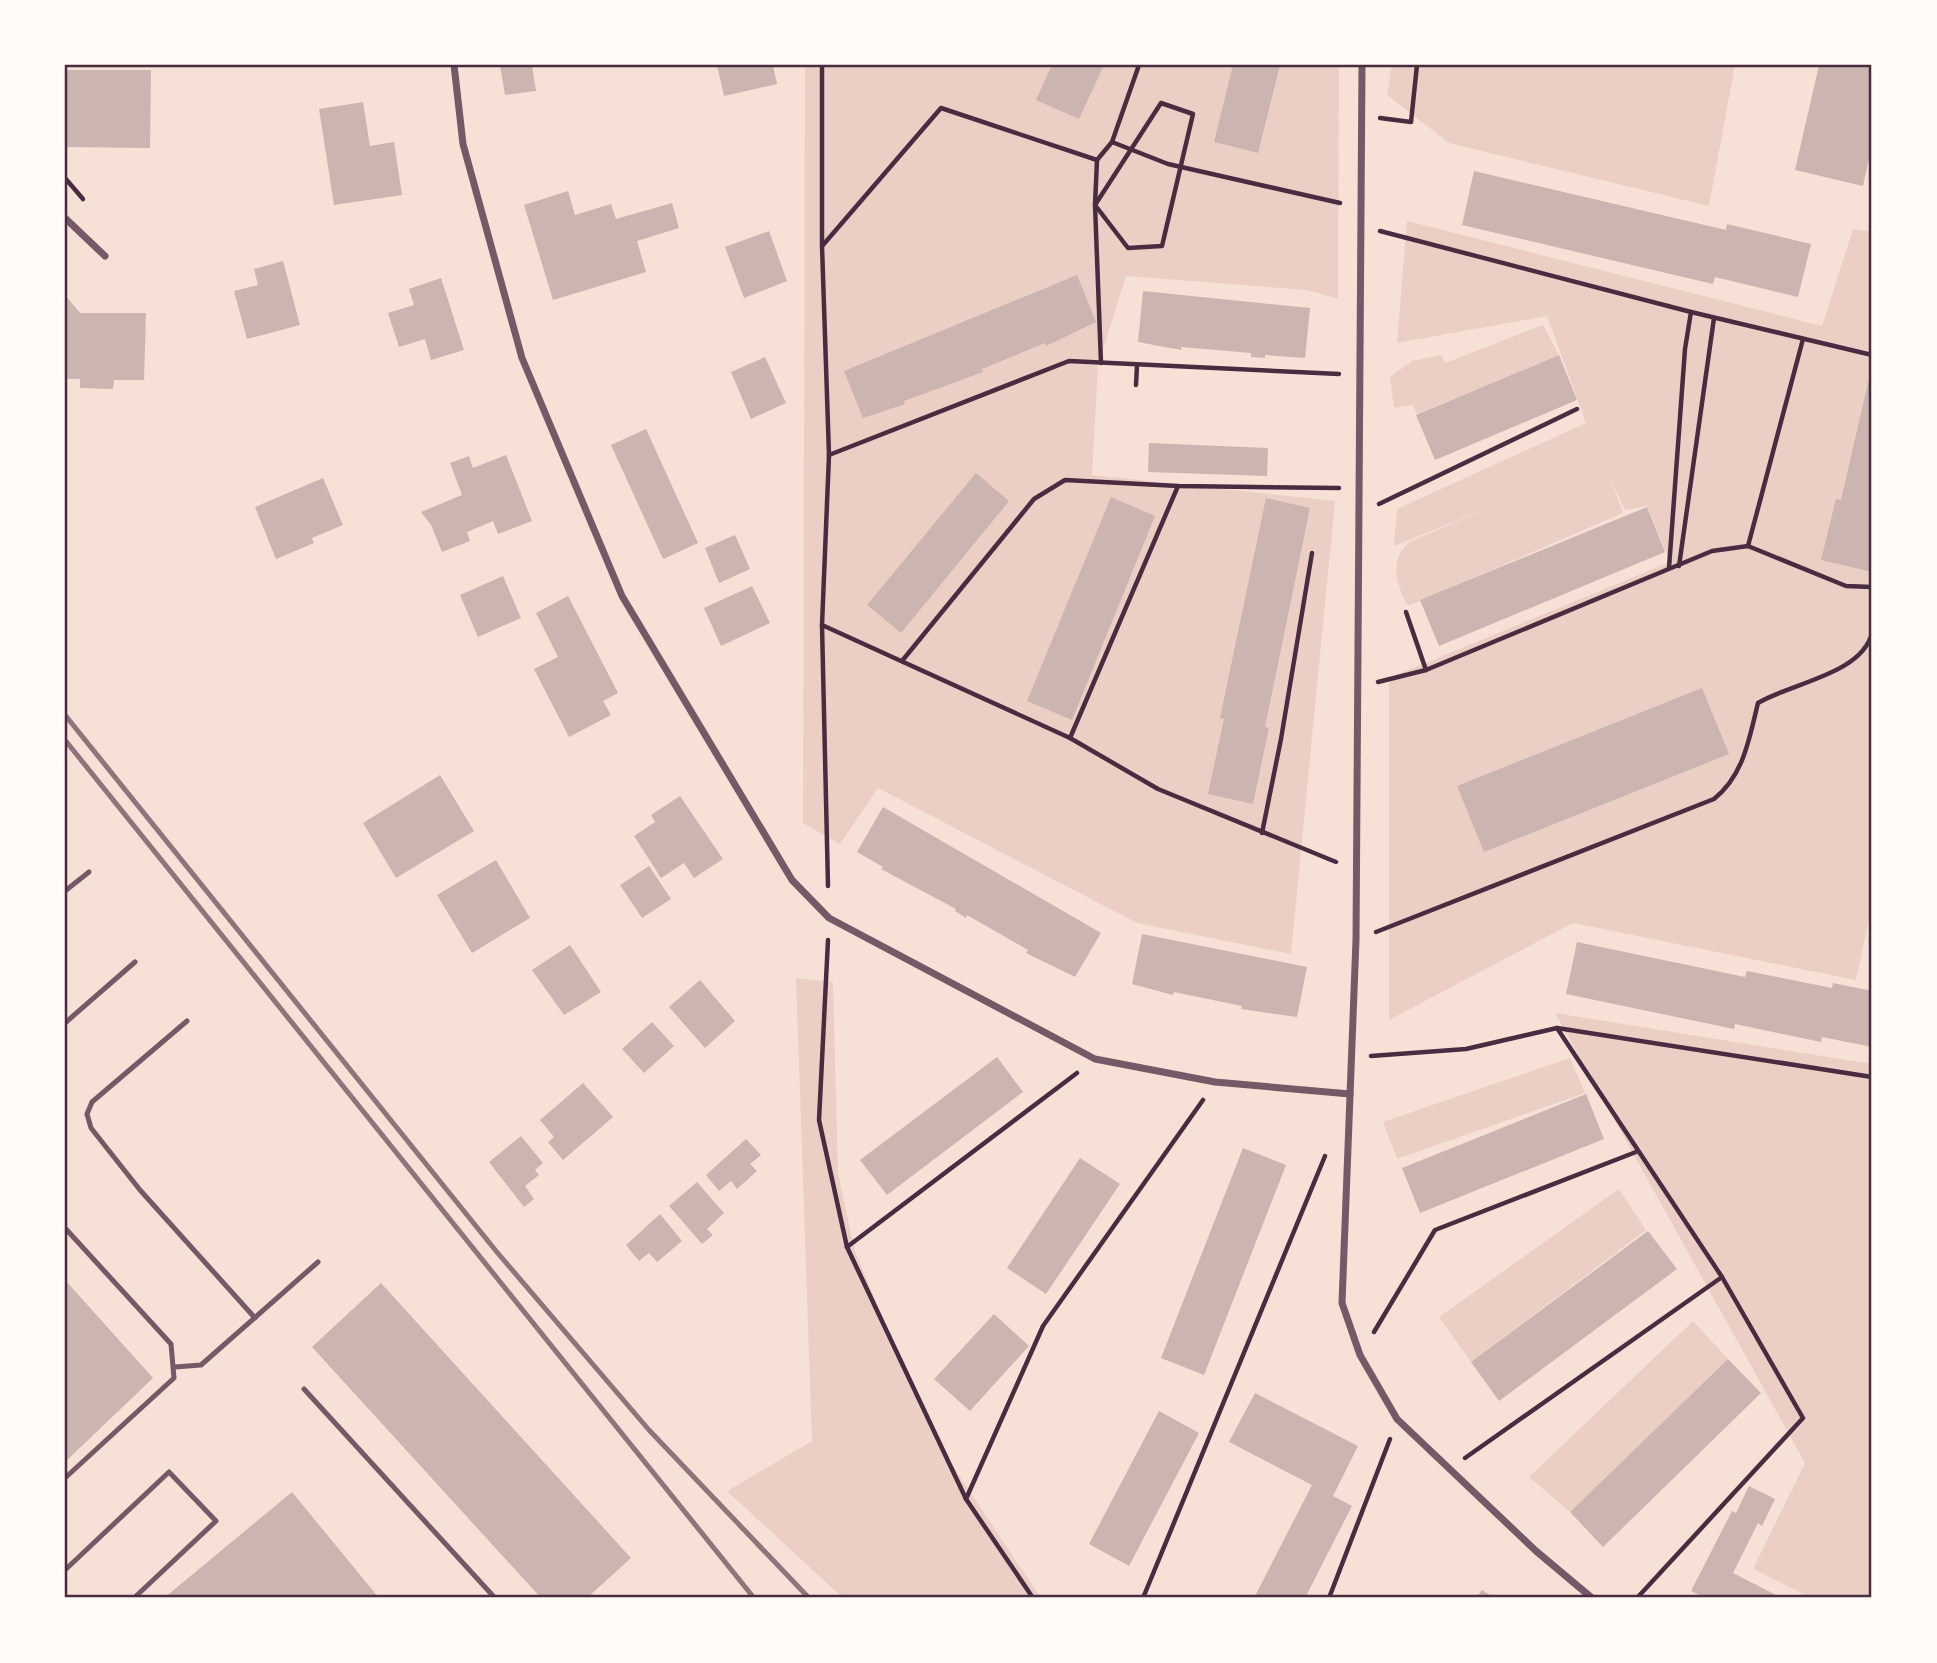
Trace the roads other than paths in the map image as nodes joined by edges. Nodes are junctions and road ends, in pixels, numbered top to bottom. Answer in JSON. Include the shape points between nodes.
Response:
{"nodes":[{"id":1,"x":454,"y":65,"type":"edge"},
{"id":2,"x":1362,"y":65,"type":"edge"},
{"id":3,"x":65,"y":218,"type":"edge"},
{"id":4,"x":106,"y":256,"type":"dead end"},
{"id":5,"x":89,"y":872,"type":"dead end"},
{"id":6,"x":65,"y":891,"type":"edge"},
{"id":7,"x":135,"y":962,"type":"dead end"},
{"id":8,"x":187,"y":1021,"type":"dead end"},
{"id":9,"x":65,"y":1023,"type":"edge"},
{"id":10,"x":1350,"y":1094,"type":"junction"},
{"id":11,"x":65,"y":1228,"type":"edge"},
{"id":12,"x":318,"y":1262,"type":"dead end"},
{"id":13,"x":255,"y":1318,"type":"junction"},
{"id":14,"x":175,"y":1367,"type":"junction"},
{"id":15,"x":304,"y":1389,"type":"dead end"},
{"id":16,"x":65,"y":1478,"type":"edge"},
{"id":17,"x":65,"y":1570,"type":"edge"},
{"id":18,"x":134,"y":1598,"type":"edge"},
{"id":19,"x":495,"y":1598,"type":"edge"},
{"id":20,"x":1592,"y":1598,"type":"edge"}],
"edges":[{"from":1,"to":10,"type":"street","via":[[463,144],[522,358],[622,596],[792,880],[829,918],[1095,1059],[1215,1082]]},
{"from":2,"to":10,"type":"street","via":[[1357,870]]},
{"from":3,"to":4,"type":"street"},
{"from":5,"to":6,"type":"lane"},
{"from":7,"to":9,"type":"lane"},
{"from":8,"to":13,"type":"lane","via":[[92,1102],[87,1114],[91,1128],[140,1190]]},
{"from":10,"to":20,"type":"street","via":[[1342,1303],[1360,1355],[1397,1419]]},
{"from":11,"to":14,"type":"lane","via":[[171,1344]]},
{"from":12,"to":13,"type":"lane"},
{"from":13,"to":14,"type":"lane","via":[[201,1365]]},
{"from":14,"to":16,"type":"lane","via":[[174,1377]]},
{"from":15,"to":19,"type":"lane"},
{"from":17,"to":18,"type":"lane","via":[[169,1472],[216,1521]]}]}
